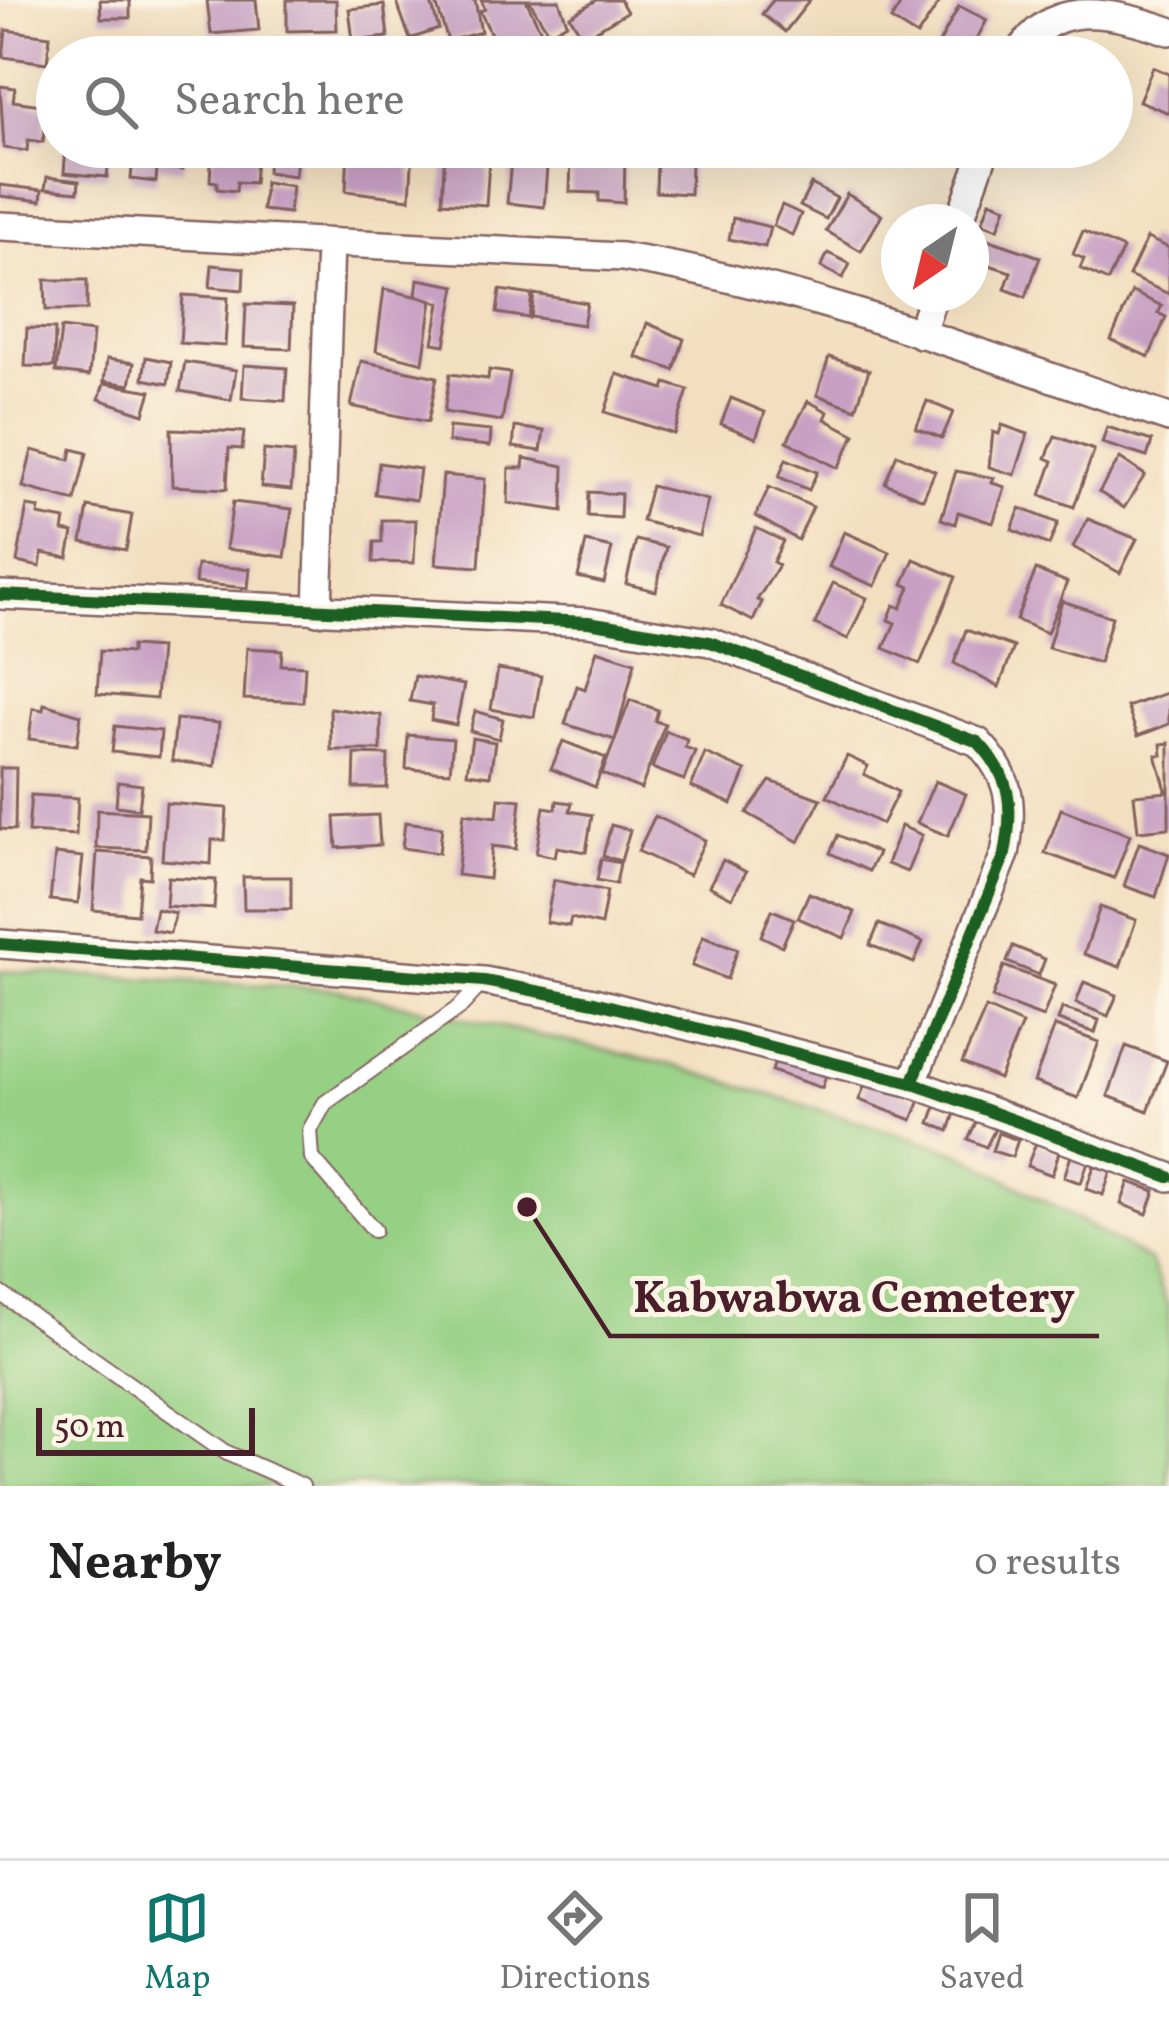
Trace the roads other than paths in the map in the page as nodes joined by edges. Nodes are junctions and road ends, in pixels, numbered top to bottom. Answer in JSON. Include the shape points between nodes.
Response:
{"nodes":[{"id":1,"x":1169,"y":31,"type":"edge"},
{"id":2,"x":1027,"y":36,"type":"edge"},
{"id":3,"x":978,"y":168,"type":"edge"},
{"id":4,"x":965,"y":204,"type":"edge"},
{"id":5,"x":0,"y":226,"type":"edge"},
{"id":6,"x":330,"y":243,"type":"junction"},
{"id":7,"x":928,"y":312,"type":"edge"},
{"id":8,"x":920,"y":334,"type":"junction"},
{"id":9,"x":1169,"y":418,"type":"edge"},
{"id":10,"x":0,"y":596,"type":"edge"},
{"id":11,"x":317,"y":611,"type":"junction"},
{"id":12,"x":0,"y":944,"type":"edge"},
{"id":13,"x":484,"y":981,"type":"junction"},
{"id":14,"x":912,"y":1083,"type":"junction"},
{"id":15,"x":1169,"y":1177,"type":"edge"},
{"id":16,"x":374,"y":1230,"type":"dead end"},
{"id":17,"x":0,"y":1293,"type":"edge"},
{"id":18,"x":302,"y":1486,"type":"edge"}],
"edges":[{"from":1,"to":2,"type":"street","via":[[1069,1],[1049,6]]},
{"from":3,"to":4,"type":"street"},
{"from":5,"to":6,"type":"street"},
{"from":6,"to":8,"type":"street","via":[[622,257],[759,284]]},
{"from":6,"to":11,"type":"street"},
{"from":7,"to":8,"type":"street"},
{"from":8,"to":9,"type":"street"},
{"from":10,"to":11,"type":"street"},
{"from":11,"to":14,"type":"street","via":[[588,622],[678,634],[978,742],[1002,767],[1012,796],[1008,838]]},
{"from":12,"to":13,"type":"street"},
{"from":13,"to":14,"type":"street"},
{"from":13,"to":16,"type":"lane","via":[[325,1103],[310,1130],[312,1158]]},
{"from":14,"to":15,"type":"street"},
{"from":17,"to":18,"type":"lane","via":[[227,1453]]}]}
